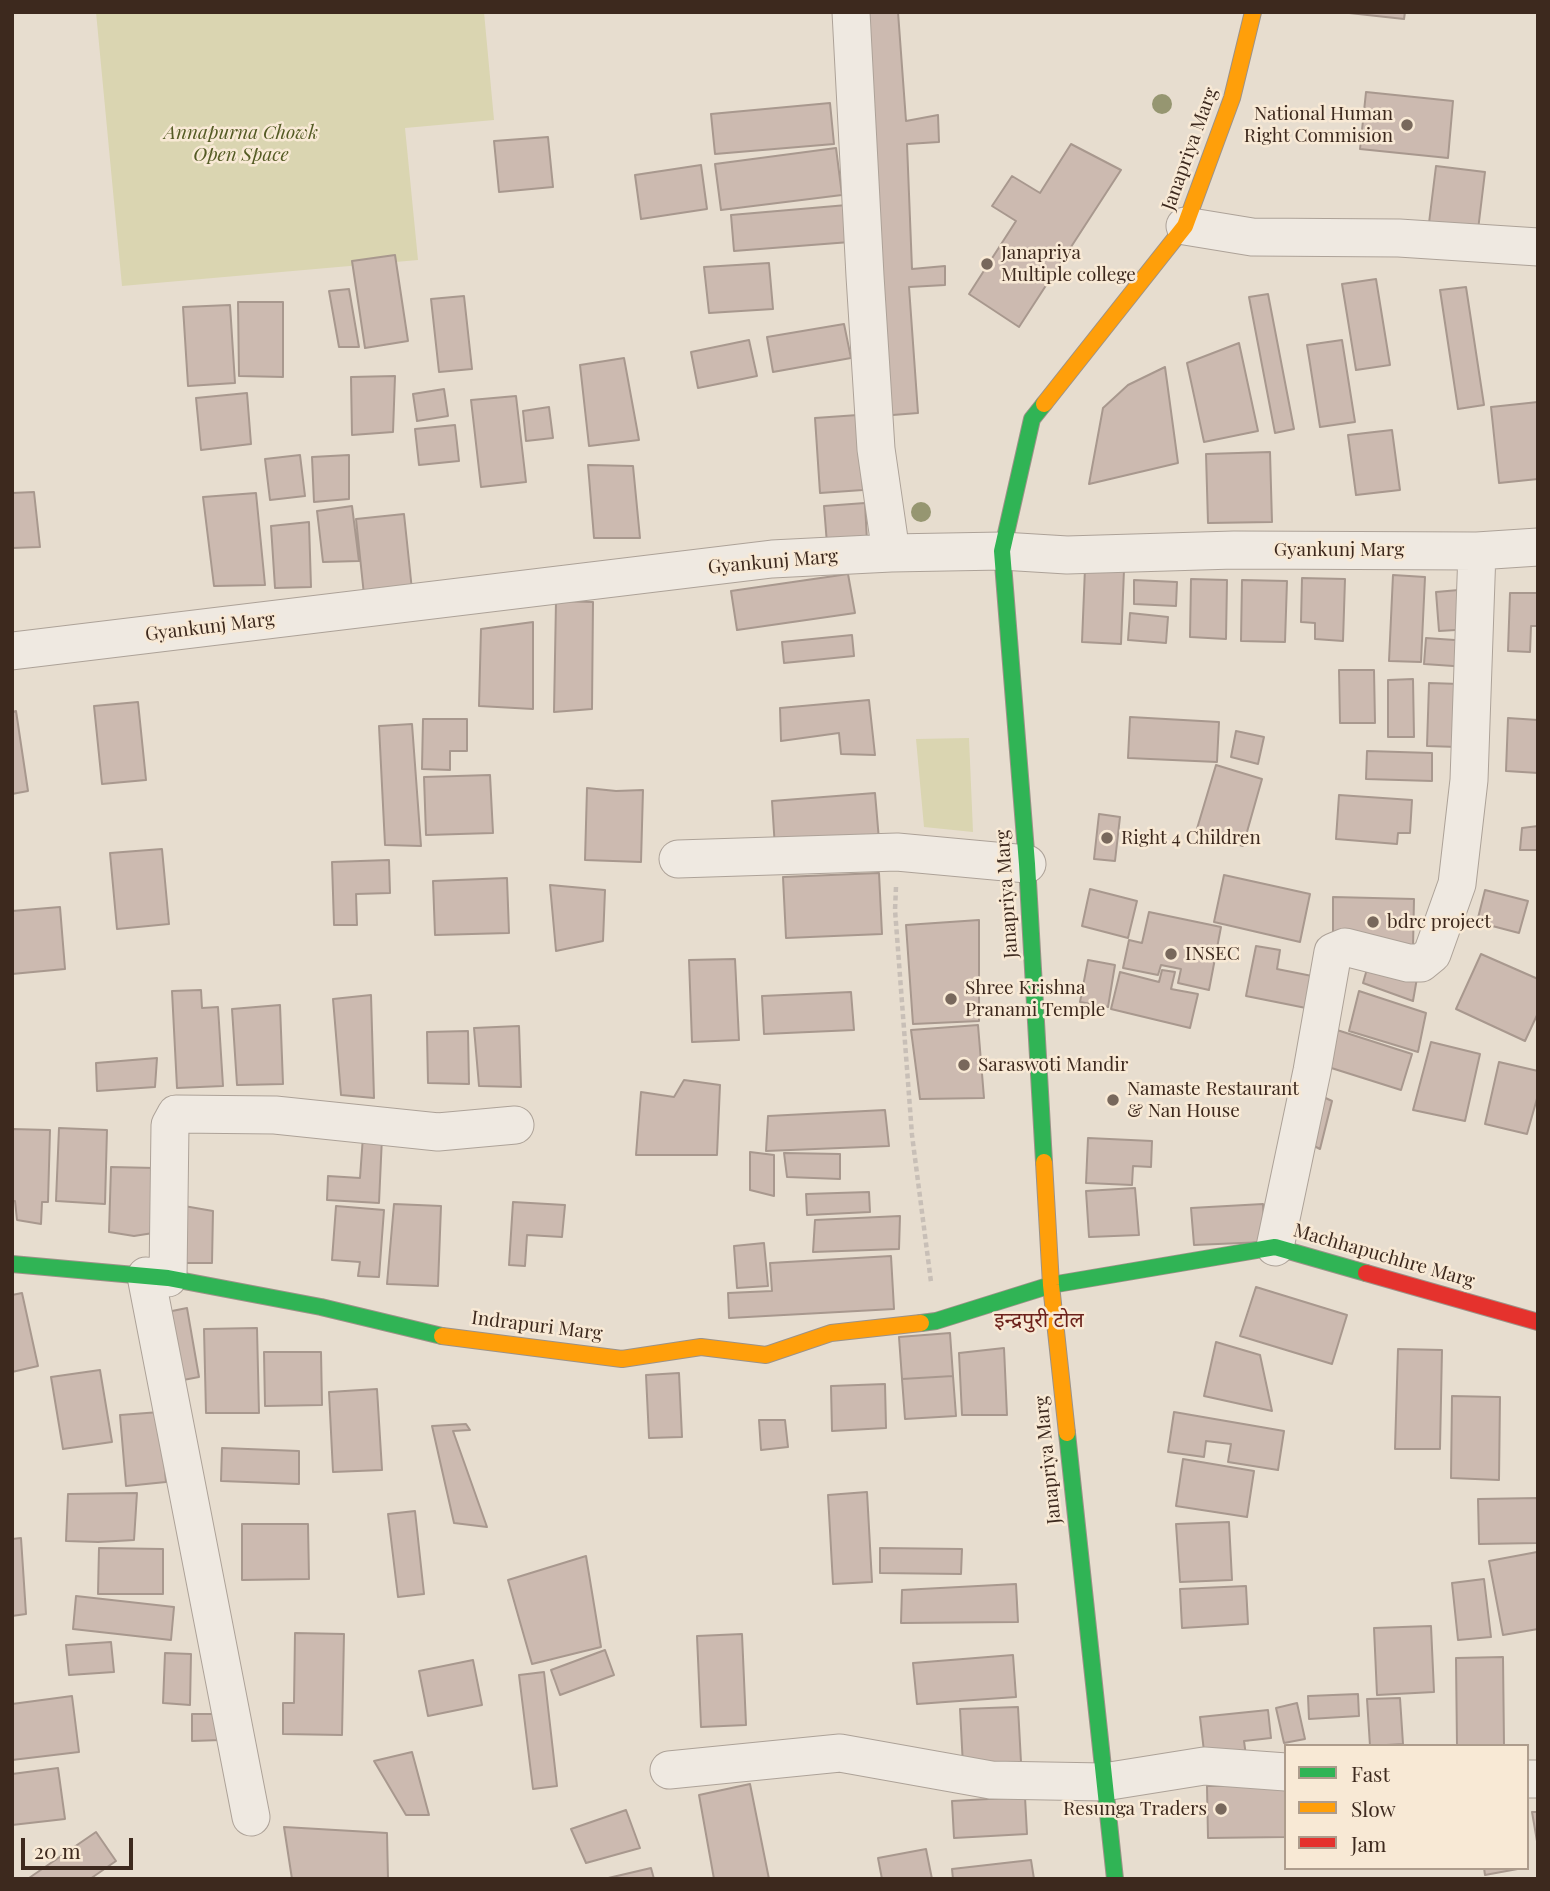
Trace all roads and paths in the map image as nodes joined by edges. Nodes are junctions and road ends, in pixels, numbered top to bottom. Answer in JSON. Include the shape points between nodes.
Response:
{"nodes":[{"id":1,"x":851,"y":12,"type":"edge"},
{"id":2,"x":1253,"y":12,"type":"edge"},
{"id":3,"x":1185,"y":226,"type":"junction"},
{"id":4,"x":1538,"y":247,"type":"edge"},
{"id":5,"x":1538,"y":547,"type":"edge"},
{"id":6,"x":1002,"y":551,"type":"junction"},
{"id":7,"x":1477,"y":551,"type":"junction"},
{"id":8,"x":891,"y":552,"type":"junction"},
{"id":9,"x":12,"y":651,"type":"edge"},
{"id":10,"x":897,"y":852,"type":"junction"},
{"id":11,"x":678,"y":859,"type":"dead end"},
{"id":12,"x":1027,"y":864,"type":"junction"},
{"id":13,"x":515,"y":1125,"type":"dead end"},
{"id":14,"x":1275,"y":1247,"type":"junction"},
{"id":15,"x":12,"y":1264,"type":"edge"},
{"id":16,"x":157,"y":1277,"type":"junction"},
{"id":17,"x":1051,"y":1285,"type":"junction"},
{"id":18,"x":936,"y":1321,"type":"junction"},
{"id":19,"x":1538,"y":1322,"type":"edge"},
{"id":20,"x":668,"y":1770,"type":"dead end"},
{"id":21,"x":1284,"y":1772,"type":"edge"},
{"id":22,"x":1104,"y":1782,"type":"junction"},
{"id":23,"x":251,"y":1817,"type":"dead end"},
{"id":24,"x":1115,"y":1879,"type":"edge"}],
"edges":[{"from":1,"to":8,"type":"street","via":[[876,449]]},
{"from":2,"to":3,"type":"main road","name":"Janapriya Marg","via":[[1232,98]]},
{"from":3,"to":4,"type":"street","via":[[1252,237],[1399,238]]},
{"from":3,"to":6,"type":"main road","name":"Janapriya Marg","via":[[1032,419]]},
{"from":5,"to":7,"type":"street","name":"Gyankunj Marg"},
{"from":6,"to":7,"type":"street","name":"Gyankunj Marg","via":[[1067,555]]},
{"from":6,"to":8,"type":"street","name":"Gyankunj Marg"},
{"from":6,"to":12,"type":"main road","name":"Janapriya Marg"},
{"from":7,"to":14,"type":"street","via":[[1469,780],[1457,884],[1432,954],[1421,963],[1345,947],[1333,952]]},
{"from":8,"to":9,"type":"street","name":"Gyankunj Marg","via":[[772,559]]},
{"from":10,"to":11,"type":"street"},
{"from":10,"to":12,"type":"street"},
{"from":10,"to":18,"type":"path","via":[[895,910],[912,1135]]},
{"from":12,"to":17,"type":"main road","name":"Janapriya Marg"},
{"from":13,"to":16,"type":"street","via":[[438,1132],[275,1115],[176,1114],[170,1125]]},
{"from":14,"to":17,"type":"main road","name":"Machhapuchhre Marg"},
{"from":14,"to":19,"type":"main road","name":"Machhapuchhre Marg"},
{"from":15,"to":16,"type":"main road","name":"Indrapuri Marg"},
{"from":16,"to":18,"type":"main road","name":"Indrapuri Marg","via":[[321,1307],[435,1335],[622,1359],[701,1347],[766,1355],[831,1333]]},
{"from":16,"to":23,"type":"street"},
{"from":17,"to":18,"type":"main road","name":"Indrapuri Marg"},
{"from":17,"to":22,"type":"main road","name":"Janapriya Marg"},
{"from":20,"to":22,"type":"street","via":[[840,1753],[991,1780]]},
{"from":21,"to":22,"type":"street","via":[[1204,1766]]},
{"from":22,"to":24,"type":"main road","name":"Janapriya Marg"}]}
